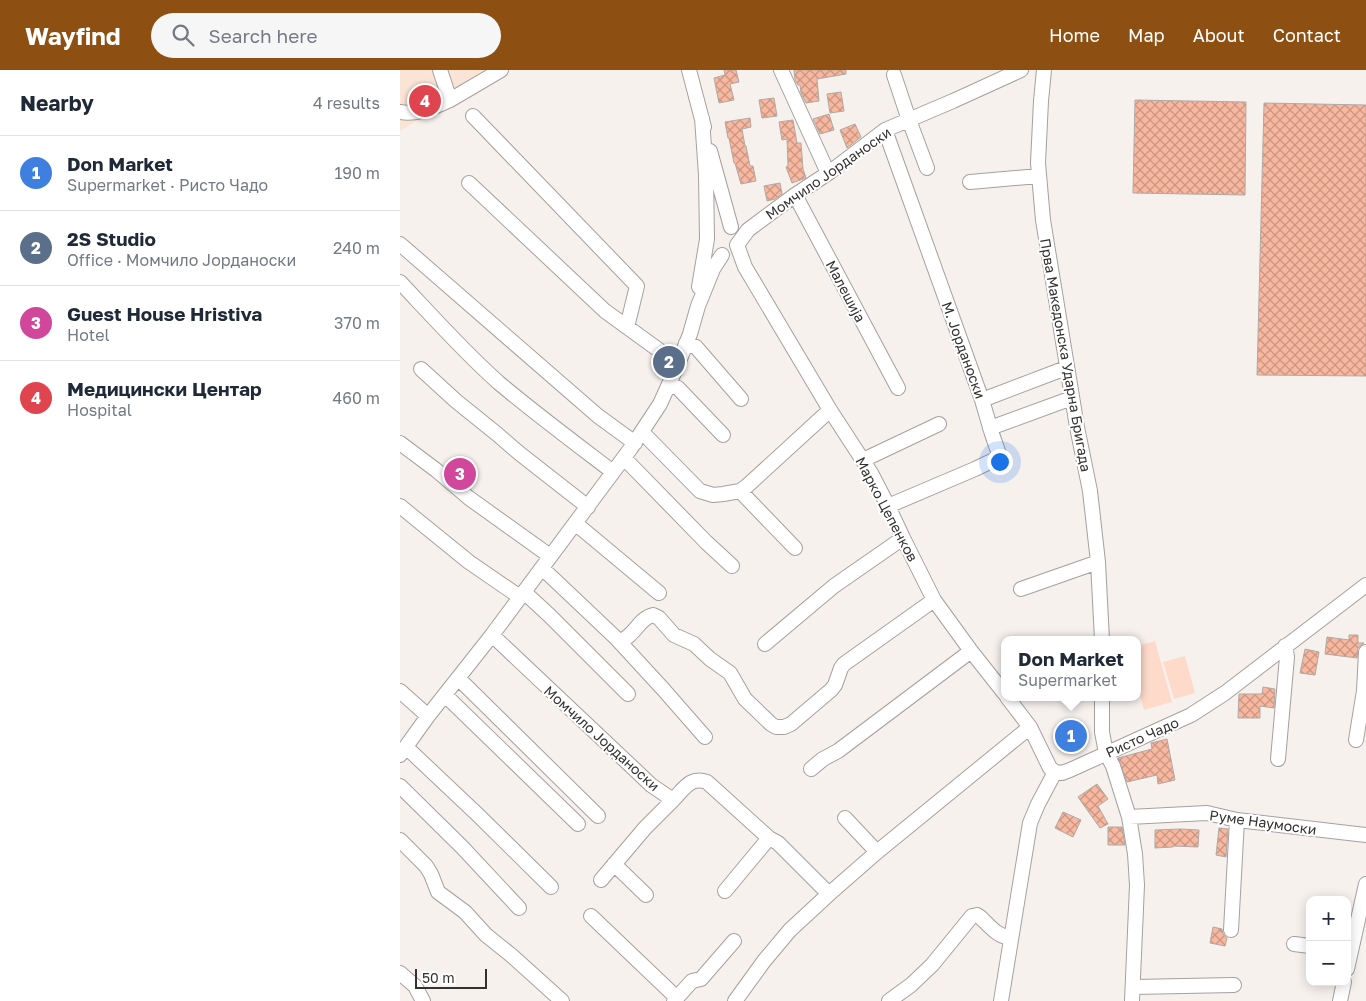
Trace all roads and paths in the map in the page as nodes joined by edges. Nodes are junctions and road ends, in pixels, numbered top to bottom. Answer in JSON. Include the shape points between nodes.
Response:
{"nodes":[{"id":1,"x":440,"y":70,"type":"edge"},
{"id":2,"x":501,"y":70,"type":"edge"},
{"id":3,"x":690,"y":70,"type":"edge"},
{"id":4,"x":782,"y":70,"type":"edge"},
{"id":5,"x":1021,"y":70,"type":"edge"},
{"id":6,"x":1044,"y":70,"type":"edge"},
{"id":7,"x":894,"y":75,"type":"dead end"},
{"id":8,"x":995,"y":75,"type":"edge"},
{"id":9,"x":450,"y":100,"type":"junction"},
{"id":10,"x":400,"y":112,"type":"edge"},
{"id":11,"x":473,"y":116,"type":"dead end"},
{"id":12,"x":702,"y":118,"type":"junction"},
{"id":13,"x":909,"y":120,"type":"junction"},
{"id":14,"x":885,"y":130,"type":"junction"},
{"id":15,"x":927,"y":168,"type":"dead end"},
{"id":16,"x":828,"y":173,"type":"junction"},
{"id":17,"x":1039,"y":176,"type":"junction"},
{"id":18,"x":970,"y":182,"type":"dead end"},
{"id":19,"x":470,"y":183,"type":"dead end"},
{"id":20,"x":795,"y":195,"type":"junction"},
{"id":21,"x":707,"y":239,"type":"junction"},
{"id":22,"x":733,"y":241,"type":"junction"},
{"id":23,"x":400,"y":244,"type":"edge"},
{"id":24,"x":400,"y":282,"type":"edge"},
{"id":25,"x":698,"y":306,"type":"junction"},
{"id":26,"x":627,"y":327,"type":"junction"},
{"id":27,"x":686,"y":343,"type":"junction"},
{"id":28,"x":678,"y":364,"type":"junction"},
{"id":29,"x":1066,"y":368,"type":"junction"},
{"id":30,"x":420,"y":369,"type":"dead end"},
{"id":31,"x":669,"y":384,"type":"junction"},
{"id":32,"x":898,"y":388,"type":"dead end"},
{"id":33,"x":741,"y":398,"type":"dead end"},
{"id":34,"x":1072,"y":398,"type":"junction"},
{"id":35,"x":982,"y":400,"type":"junction"},
{"id":36,"x":830,"y":410,"type":"junction"},
{"id":37,"x":939,"y":424,"type":"dead end"},
{"id":38,"x":990,"y":428,"type":"junction"},
{"id":39,"x":723,"y":435,"type":"dead end"},
{"id":40,"x":638,"y":437,"type":"junction"},
{"id":41,"x":400,"y":443,"type":"edge"},
{"id":42,"x":624,"y":458,"type":"junction"},
{"id":43,"x":863,"y":460,"type":"junction"},
{"id":44,"x":613,"y":472,"type":"junction"},
{"id":45,"x":740,"y":491,"type":"junction"},
{"id":46,"x":400,"y":506,"type":"edge"},
{"id":47,"x":888,"y":506,"type":"junction"},
{"id":48,"x":588,"y":507,"type":"junction"},
{"id":49,"x":576,"y":523,"type":"junction"},
{"id":50,"x":902,"y":538,"type":"junction"},
{"id":51,"x":795,"y":548,"type":"dead end"},
{"id":52,"x":550,"y":556,"type":"junction"},
{"id":53,"x":1098,"y":562,"type":"junction"},
{"id":54,"x":732,"y":566,"type":"dead end"},
{"id":55,"x":542,"y":568,"type":"junction"},
{"id":56,"x":1365,"y":587,"type":"edge"},
{"id":57,"x":1021,"y":589,"type":"dead end"},
{"id":58,"x":658,"y":593,"type":"dead end"},
{"id":59,"x":522,"y":594,"type":"junction"},
{"id":60,"x":934,"y":600,"type":"junction"},
{"id":61,"x":492,"y":635,"type":"junction"},
{"id":62,"x":1102,"y":636,"type":"edge"},
{"id":63,"x":617,"y":639,"type":"junction"},
{"id":64,"x":765,"y":644,"type":"dead end"},
{"id":65,"x":1285,"y":646,"type":"junction"},
{"id":66,"x":971,"y":650,"type":"junction"},
{"id":67,"x":1366,"y":652,"type":"edge"},
{"id":68,"x":458,"y":678,"type":"junction"},
{"id":69,"x":1001,"y":689,"type":"edge"},
{"id":70,"x":400,"y":690,"type":"edge"},
{"id":71,"x":628,"y":694,"type":"dead end"},
{"id":72,"x":445,"y":695,"type":"junction"},
{"id":73,"x":1010,"y":701,"type":"edge"},
{"id":74,"x":1102,"y":701,"type":"edge"},
{"id":75,"x":428,"y":716,"type":"junction"},
{"id":76,"x":1030,"y":727,"type":"junction"},
{"id":77,"x":705,"y":737,"type":"dead end"},
{"id":78,"x":1356,"y":740,"type":"dead end"},
{"id":79,"x":403,"y":751,"type":"edge"},
{"id":80,"x":1106,"y":753,"type":"junction"},
{"id":81,"x":1278,"y":759,"type":"dead end"},
{"id":82,"x":811,"y":769,"type":"dead end"},
{"id":83,"x":1055,"y":772,"type":"junction"},
{"id":84,"x":400,"y":786,"type":"edge"},
{"id":85,"x":673,"y":800,"type":"junction"},
{"id":86,"x":598,"y":816,"type":"dead end"},
{"id":87,"x":1129,"y":817,"type":"junction"},
{"id":88,"x":846,"y":818,"type":"dead end"},
{"id":89,"x":1237,"y":820,"type":"junction"},
{"id":90,"x":578,"y":824,"type":"dead end"},
{"id":91,"x":1366,"y":836,"type":"edge"},
{"id":92,"x":769,"y":838,"type":"junction"},
{"id":93,"x":400,"y":840,"type":"edge"},
{"id":94,"x":878,"y":852,"type":"junction"},
{"id":95,"x":614,"y":864,"type":"junction"},
{"id":96,"x":600,"y":880,"type":"dead end"},
{"id":97,"x":551,"y":887,"type":"dead end"},
{"id":98,"x":725,"y":891,"type":"dead end"},
{"id":99,"x":1365,"y":892,"type":"edge"},
{"id":100,"x":829,"y":894,"type":"junction"},
{"id":101,"x":646,"y":895,"type":"dead end"},
{"id":102,"x":519,"y":908,"type":"dead end"},
{"id":103,"x":591,"y":916,"type":"dead end"},
{"id":104,"x":1231,"y":930,"type":"dead end"},
{"id":105,"x":1011,"y":938,"type":"junction"},
{"id":106,"x":734,"y":941,"type":"dead end"},
{"id":107,"x":1294,"y":944,"type":"dead end"},
{"id":108,"x":1351,"y":944,"type":"edge"},
{"id":109,"x":1306,"y":946,"type":"edge"},
{"id":110,"x":400,"y":973,"type":"edge"},
{"id":111,"x":1234,"y":985,"type":"dead end"},
{"id":112,"x":1343,"y":986,"type":"edge"},
{"id":113,"x":1133,"y":987,"type":"junction"},
{"id":114,"x":676,"y":999,"type":"edge"},
{"id":115,"x":423,"y":1001,"type":"edge"},
{"id":116,"x":562,"y":1001,"type":"edge"},
{"id":117,"x":735,"y":1001,"type":"edge"},
{"id":118,"x":889,"y":1001,"type":"edge"},
{"id":119,"x":1002,"y":1001,"type":"edge"},
{"id":120,"x":1132,"y":1001,"type":"edge"},
{"id":121,"x":1340,"y":1001,"type":"edge"}],
"edges":[{"from":1,"to":9,"type":"street"},
{"from":2,"to":9,"type":"street"},
{"from":3,"to":12,"type":"street"},
{"from":4,"to":16,"type":"street"},
{"from":5,"to":8,"type":"street","name":"Момчило Јорданоски"},
{"from":6,"to":17,"type":"street","name":"Прва Македонска Ударна Бригада"},
{"from":7,"to":13,"type":"street"},
{"from":8,"to":13,"type":"street","name":"Момчило Јорданоски","via":[[953,101]]},
{"from":9,"to":10,"type":"street","via":[[434,107]]},
{"from":11,"to":26,"type":"street","via":[[638,286]]},
{"from":12,"to":21,"type":"street"},
{"from":12,"to":22,"type":"street"},
{"from":13,"to":14,"type":"street","name":"Момчило Јорданоски"},
{"from":13,"to":15,"type":"street"},
{"from":14,"to":16,"type":"street","name":"Момчило Јорданоски"},
{"from":14,"to":35,"type":"street","name":"М. Јорданоски"},
{"from":16,"to":20,"type":"street","name":"Момчило Јорданоски"},
{"from":17,"to":18,"type":"street"},
{"from":17,"to":29,"type":"street","name":"Прва Македонска Ударна Бригада","via":[[1042,220]]},
{"from":19,"to":26,"type":"street","via":[[605,311]]},
{"from":20,"to":22,"type":"street","name":"Момчило Јорданоски"},
{"from":20,"to":32,"type":"street","name":"Малешија"},
{"from":21,"to":22,"type":"street","via":[[713,252]]},
{"from":21,"to":22,"type":"street","via":[[716,226],[726,225]]},
{"from":21,"to":25,"type":"street"},
{"from":22,"to":25,"type":"street","via":[[712,269]]},
{"from":22,"to":36,"type":"street","name":"Марко Цепенков","via":[[736,259],[745,267]]},
{"from":23,"to":40,"type":"street","via":[[598,416]]},
{"from":24,"to":44,"type":"street","via":[[498,381]]},
{"from":25,"to":27,"type":"street"},
{"from":26,"to":28,"type":"street"},
{"from":27,"to":28,"type":"street"},
{"from":27,"to":33,"type":"street","via":[[696,346]]},
{"from":28,"to":31,"type":"street"},
{"from":29,"to":34,"type":"street","name":"Прва Македонска Ударна Бригада"},
{"from":29,"to":35,"type":"street"},
{"from":30,"to":48,"type":"street"},
{"from":31,"to":39,"type":"street","via":[[678,388]]},
{"from":31,"to":40,"type":"street"},
{"from":34,"to":38,"type":"street"},
{"from":34,"to":53,"type":"street","name":"Прва Македонска Ударна Бригада","via":[[1090,490]]},
{"from":35,"to":38,"type":"street","name":"М. Јорданоски"},
{"from":36,"to":43,"type":"street","name":"Марко Цепенков"},
{"from":36,"to":45,"type":"street"},
{"from":37,"to":43,"type":"street"},
{"from":38,"to":47,"type":"street","name":"М. Јорданоски","via":[[1000,457]]},
{"from":40,"to":42,"type":"street"},
{"from":40,"to":45,"type":"street","via":[[700,491],[713,495]]},
{"from":41,"to":52,"type":"street"},
{"from":42,"to":44,"type":"street"},
{"from":42,"to":54,"type":"street"},
{"from":43,"to":47,"type":"street","name":"Марко Цепенков"},
{"from":44,"to":48,"type":"street"},
{"from":45,"to":51,"type":"street"},
{"from":46,"to":59,"type":"street","via":[[469,562]]},
{"from":47,"to":50,"type":"street","name":"Марко Цепенков"},
{"from":48,"to":49,"type":"street"},
{"from":49,"to":52,"type":"street"},
{"from":49,"to":58,"type":"street"},
{"from":50,"to":60,"type":"street","name":"Марко Цепенков"},
{"from":50,"to":64,"type":"street","via":[[834,586]]},
{"from":52,"to":55,"type":"street"},
{"from":53,"to":57,"type":"street"},
{"from":53,"to":62,"type":"street","name":"Прва Македонска Ударна Бригада"},
{"from":55,"to":59,"type":"street"},
{"from":55,"to":63,"type":"street"},
{"from":56,"to":65,"type":"street","name":"Ристо Чадо"},
{"from":59,"to":61,"type":"street"},
{"from":59,"to":71,"type":"street","via":[[550,615]]},
{"from":60,"to":63,"type":"street","via":[[844,664],[836,685],[797,720],[784,727],[771,724],[746,699],[730,673],[694,644],[674,635],[656,616],[647,616],[624,640]]},
{"from":60,"to":66,"type":"street","name":"Марко Цепенков"},
{"from":61,"to":68,"type":"street"},
{"from":61,"to":85,"type":"street","name":"Момчило Јорданоски","via":[[630,766]]},
{"from":63,"to":77,"type":"street"},
{"from":65,"to":80,"type":"street","name":"Ристо Чадо","via":[[1191,715]]},
{"from":65,"to":81,"type":"street","via":[[1287,657]]},
{"from":66,"to":69,"type":"street","name":"Марко Цепенков"},
{"from":66,"to":82,"type":"street"},
{"from":67,"to":78,"type":"street"},
{"from":68,"to":72,"type":"street"},
{"from":68,"to":86,"type":"street"},
{"from":70,"to":75,"type":"street"},
{"from":72,"to":75,"type":"street"},
{"from":72,"to":90,"type":"street"},
{"from":73,"to":76,"type":"street"},
{"from":74,"to":80,"type":"street"},
{"from":75,"to":79,"type":"street"},
{"from":76,"to":83,"type":"street"},
{"from":76,"to":94,"type":"street"},
{"from":79,"to":97,"type":"street","via":[[478,815]]},
{"from":80,"to":83,"type":"street","name":"Ристо Чадо","via":[[1062,773]]},
{"from":80,"to":87,"type":"street"},
{"from":83,"to":105,"type":"street","via":[[1030,823]]},
{"from":84,"to":102,"type":"street"},
{"from":85,"to":92,"type":"street","name":"Момчило Јорданоски","via":[[694,780],[707,782]]},
{"from":85,"to":95,"type":"street"},
{"from":87,"to":89,"type":"street","name":"Руме Наумоски","via":[[1207,813]]},
{"from":87,"to":113,"type":"street","via":[[1137,885]]},
{"from":88,"to":94,"type":"street"},
{"from":89,"to":91,"type":"street","name":"Руме Наумоски"},
{"from":89,"to":104,"type":"street"},
{"from":92,"to":98,"type":"street"},
{"from":92,"to":100,"type":"street","name":"Момчило Јорданоски"},
{"from":93,"to":116,"type":"street","via":[[432,874],[438,892]]},
{"from":94,"to":100,"type":"street"},
{"from":95,"to":96,"type":"street"},
{"from":95,"to":101,"type":"street"},
{"from":99,"to":108,"type":"street"},
{"from":100,"to":117,"type":"street","via":[[790,930]]},
{"from":103,"to":114,"type":"street"},
{"from":105,"to":118,"type":"street","via":[[1003,937],[980,917],[972,916],[932,965]]},
{"from":105,"to":119,"type":"street"},
{"from":106,"to":114,"type":"street","via":[[700,979],[692,981]]},
{"from":107,"to":109,"type":"street"},
{"from":110,"to":115,"type":"street","via":[[415,986]]},
{"from":111,"to":113,"type":"street"},
{"from":112,"to":121,"type":"street"},
{"from":113,"to":120,"type":"street"}]}
